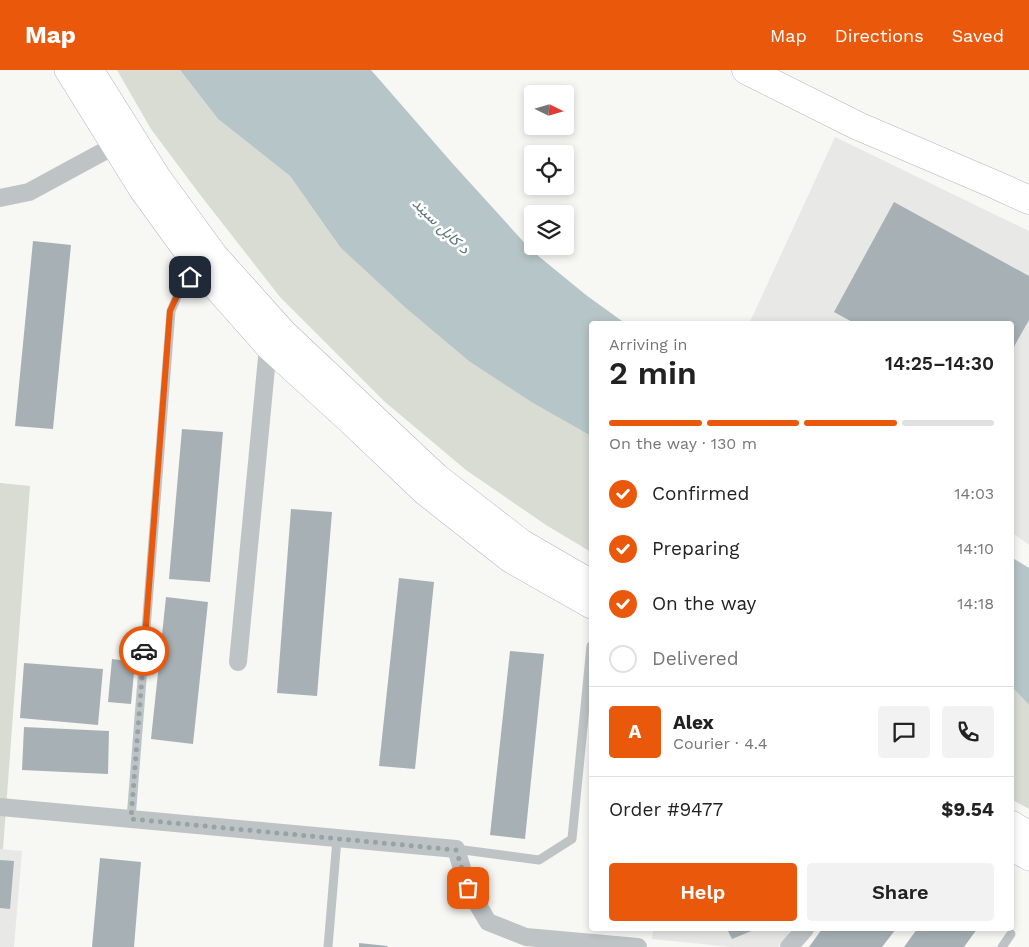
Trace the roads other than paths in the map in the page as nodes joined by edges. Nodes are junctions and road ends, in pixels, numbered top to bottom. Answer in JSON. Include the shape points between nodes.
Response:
{"nodes":[{"id":1,"x":67,"y":70,"type":"edge"},
{"id":2,"x":91,"y":70,"type":"edge"},
{"id":3,"x":746,"y":70,"type":"edge"},
{"id":4,"x":123,"y":141,"type":"junction"},
{"id":5,"x":0,"y":198,"type":"edge"},
{"id":6,"x":1029,"y":200,"type":"edge"},
{"id":7,"x":199,"y":268,"type":"junction"},
{"id":8,"x":268,"y":347,"type":"junction"},
{"id":9,"x":589,"y":581,"type":"edge"},
{"id":10,"x":589,"y":605,"type":"edge"},
{"id":11,"x":238,"y":662,"type":"dead end"},
{"id":12,"x":589,"y":666,"type":"edge"},
{"id":13,"x":0,"y":807,"type":"edge"},
{"id":14,"x":131,"y":819,"type":"junction"},
{"id":15,"x":1014,"y":825,"type":"edge"},
{"id":16,"x":1029,"y":834,"type":"edge"},
{"id":17,"x":337,"y":838,"type":"junction"},
{"id":18,"x":456,"y":850,"type":"junction"},
{"id":19,"x":1014,"y":850,"type":"edge"},
{"id":20,"x":1029,"y":858,"type":"edge"},
{"id":21,"x":803,"y":931,"type":"edge"},
{"id":22,"x":1011,"y":934,"type":"dead end"},
{"id":23,"x":328,"y":947,"type":"edge"},
{"id":24,"x":638,"y":947,"type":"edge"},
{"id":25,"x":789,"y":947,"type":"edge"},
{"id":26,"x":1002,"y":947,"type":"edge"}],
"edges":[{"from":1,"to":4,"type":"main road"},
{"from":2,"to":4,"type":"main road"},
{"from":3,"to":6,"type":"main road","via":[[858,126]]},
{"from":4,"to":5,"type":"street","via":[[29,192]]},
{"from":4,"to":7,"type":"main road","via":[[141,189]]},
{"from":4,"to":9,"type":"main road","via":[[158,177],[215,255],[284,332],[438,477],[522,542]]},
{"from":7,"to":8,"type":"main road"},
{"from":7,"to":14,"type":"lane","via":[[182,285],[170,311]]},
{"from":8,"to":10,"type":"main road","via":[[425,492],[510,560]]},
{"from":8,"to":11,"type":"street"},
{"from":12,"to":18,"type":"lane","via":[[572,839],[539,860]]},
{"from":13,"to":14,"type":"street"},
{"from":14,"to":17,"type":"street"},
{"from":15,"to":16,"type":"main road"},
{"from":17,"to":18,"type":"street"},
{"from":17,"to":23,"type":"lane"},
{"from":18,"to":24,"type":"street","via":[[468,888],[488,922],[526,937]]},
{"from":19,"to":20,"type":"main road"},
{"from":21,"to":25,"type":"street"},
{"from":22,"to":26,"type":"lane"}]}
